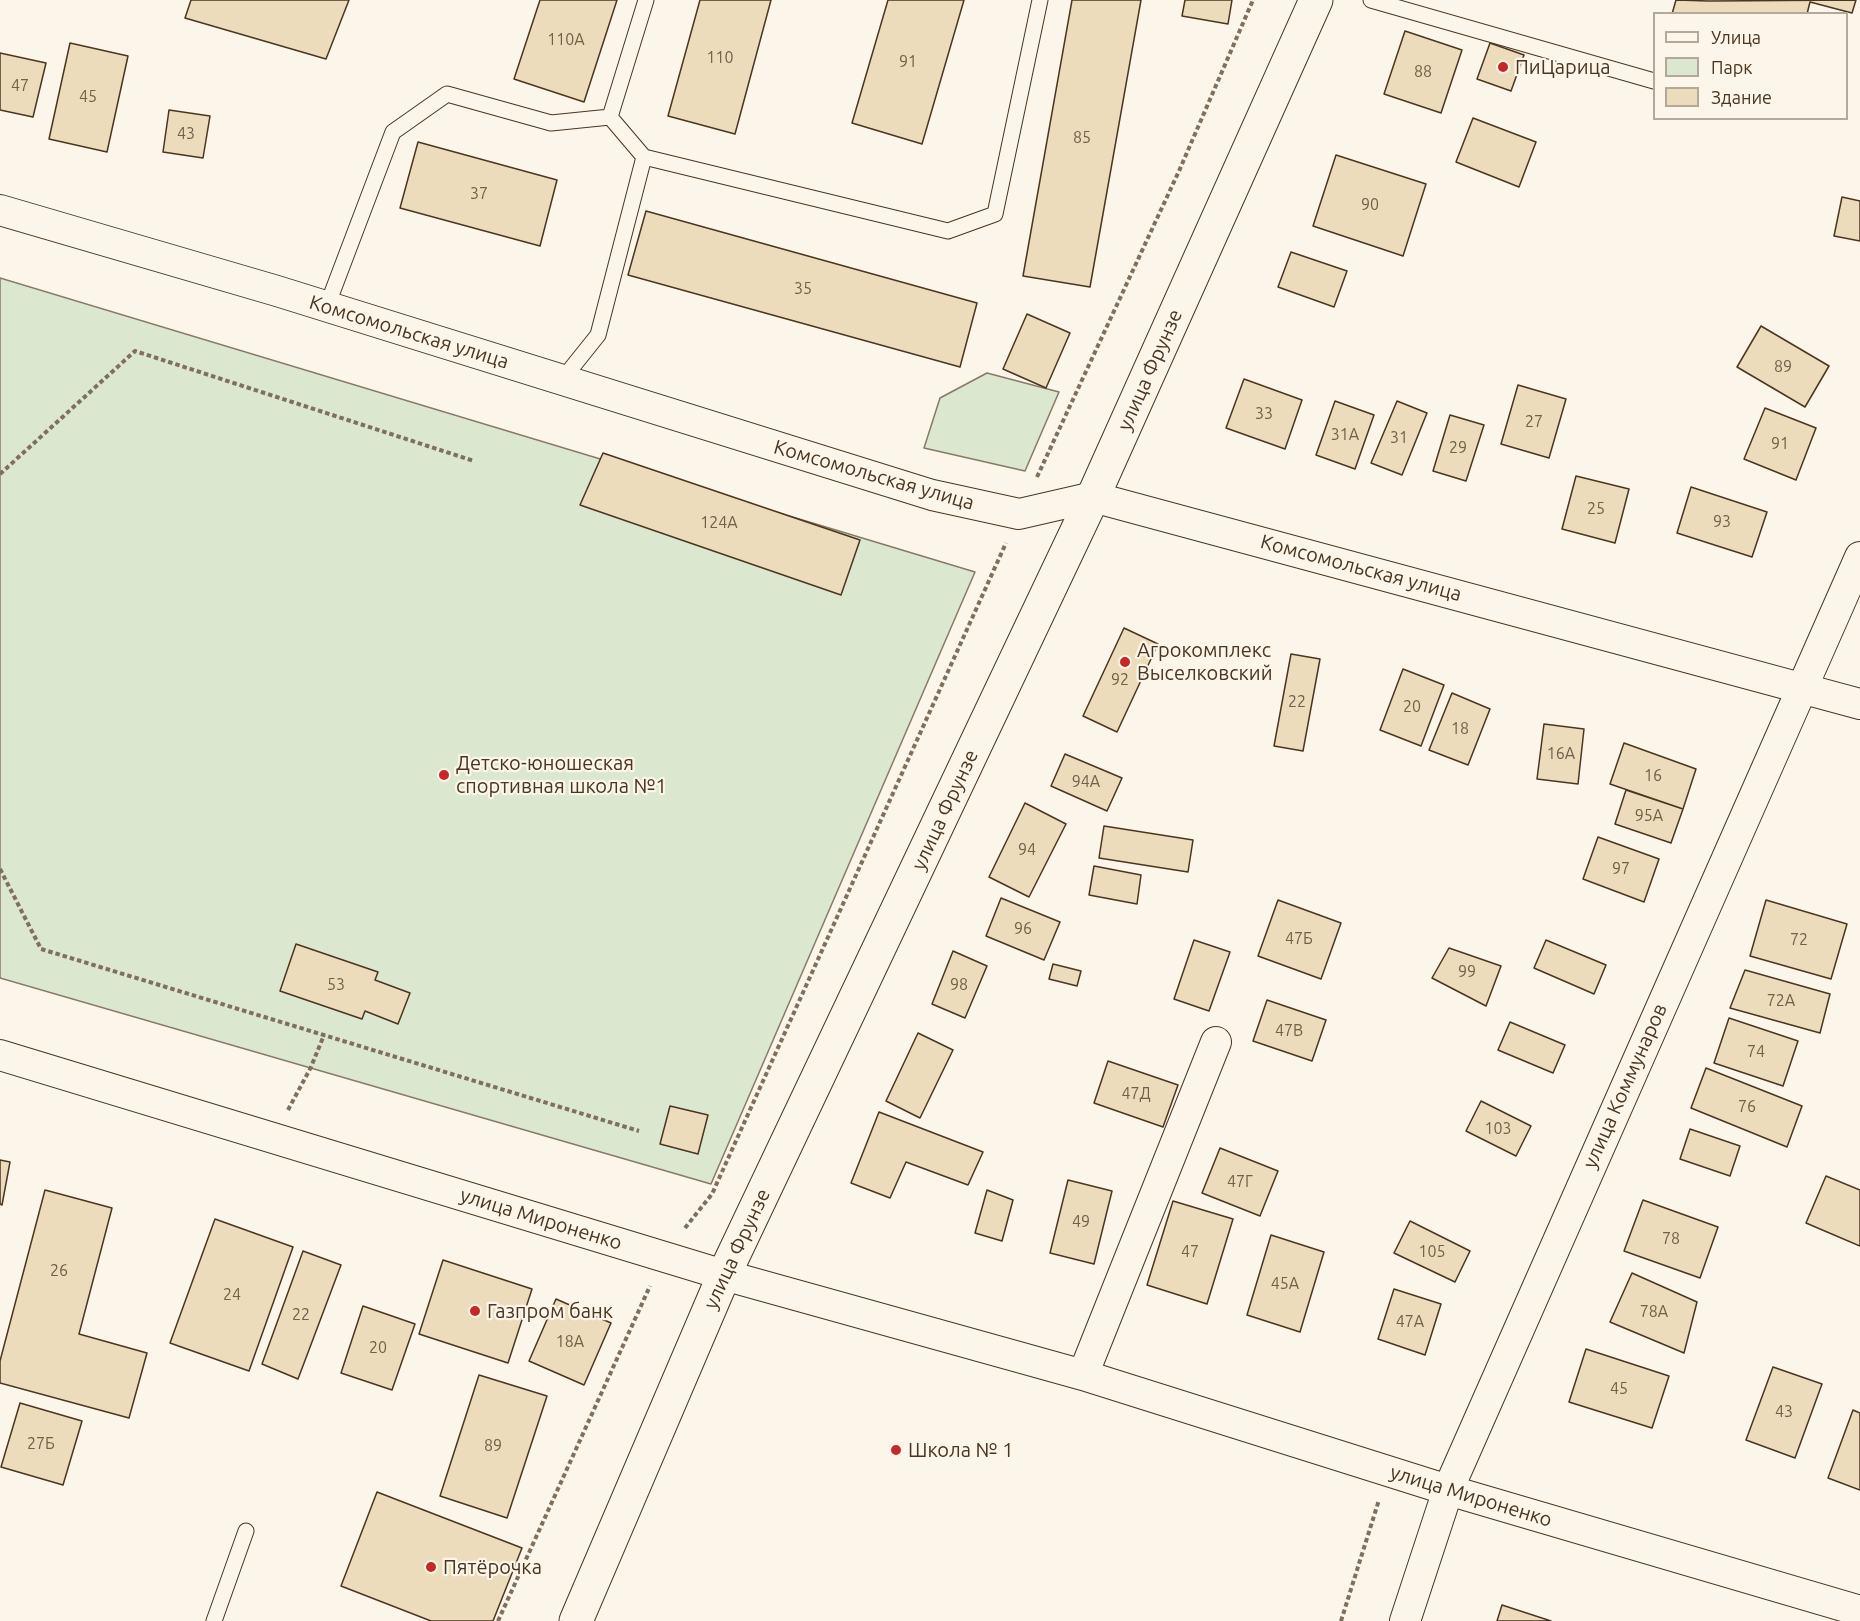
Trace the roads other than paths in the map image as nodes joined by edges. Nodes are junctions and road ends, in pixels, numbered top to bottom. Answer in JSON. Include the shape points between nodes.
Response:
{"nodes":[{"id":1,"x":646,"y":0,"type":"edge"},
{"id":2,"x":1040,"y":0,"type":"edge"},
{"id":3,"x":1316,"y":0,"type":"edge"},
{"id":4,"x":1371,"y":0,"type":"edge"},
{"id":5,"x":1653,"y":81,"type":"edge"},
{"id":6,"x":610,"y":117,"type":"junction"},
{"id":7,"x":644,"y":157,"type":"junction"},
{"id":8,"x":0,"y":210,"type":"edge"},
{"id":9,"x":327,"y":306,"type":"junction"},
{"id":10,"x":562,"y":380,"type":"junction"},
{"id":11,"x":1093,"y":497,"type":"junction"},
{"id":12,"x":1860,"y":557,"type":"edge"},
{"id":13,"x":1802,"y":687,"type":"junction"},
{"id":14,"x":1860,"y":704,"type":"edge"},
{"id":15,"x":1216,"y":1042,"type":"dead end"},
{"id":16,"x":0,"y":1055,"type":"edge"},
{"id":17,"x":724,"y":1275,"type":"junction"},
{"id":18,"x":1083,"y":1376,"type":"junction"},
{"id":19,"x":1448,"y":1490,"type":"junction"},
{"id":20,"x":246,"y":1531,"type":"dead end"},
{"id":21,"x":1860,"y":1611,"type":"edge"},
{"id":22,"x":214,"y":1621,"type":"edge"},
{"id":23,"x":576,"y":1621,"type":"edge"},
{"id":24,"x":1405,"y":1621,"type":"edge"}],
"edges":[{"from":1,"to":6,"type":"lane"},
{"from":2,"to":7,"type":"lane","via":[[995,214],[948,231]]},
{"from":3,"to":11,"type":"main road","name":"улица Фрунзе"},
{"from":4,"to":5,"type":"lane"},
{"from":6,"to":7,"type":"lane"},
{"from":6,"to":9,"type":"lane","via":[[551,123],[447,94],[393,132]]},
{"from":7,"to":10,"type":"lane","via":[[598,335]]},
{"from":8,"to":9,"type":"street","name":"Комсомольская улица"},
{"from":9,"to":10,"type":"street","name":"Комсомольская улица"},
{"from":10,"to":11,"type":"street","name":"Комсомольская улица","via":[[932,495],[1019,514]]},
{"from":11,"to":13,"type":"street","name":"Комсомольская улица"},
{"from":11,"to":17,"type":"main road","name":"улица Фрунзе"},
{"from":12,"to":13,"type":"street","name":"улица Коммунаров"},
{"from":13,"to":14,"type":"street","name":"Комсомольская улица"},
{"from":13,"to":19,"type":"street","name":"улица Коммунаров"},
{"from":15,"to":18,"type":"street"},
{"from":16,"to":17,"type":"street","name":"улица Мироненко"},
{"from":17,"to":18,"type":"street","name":"улица Мироненко"},
{"from":17,"to":23,"type":"main road","name":"улица Фрунзе"},
{"from":18,"to":19,"type":"street","name":"улица Мироненко"},
{"from":19,"to":21,"type":"street","name":"улица Мироненко"},
{"from":19,"to":24,"type":"street","name":"улица Коммунаров"},
{"from":20,"to":22,"type":"lane"}]}
